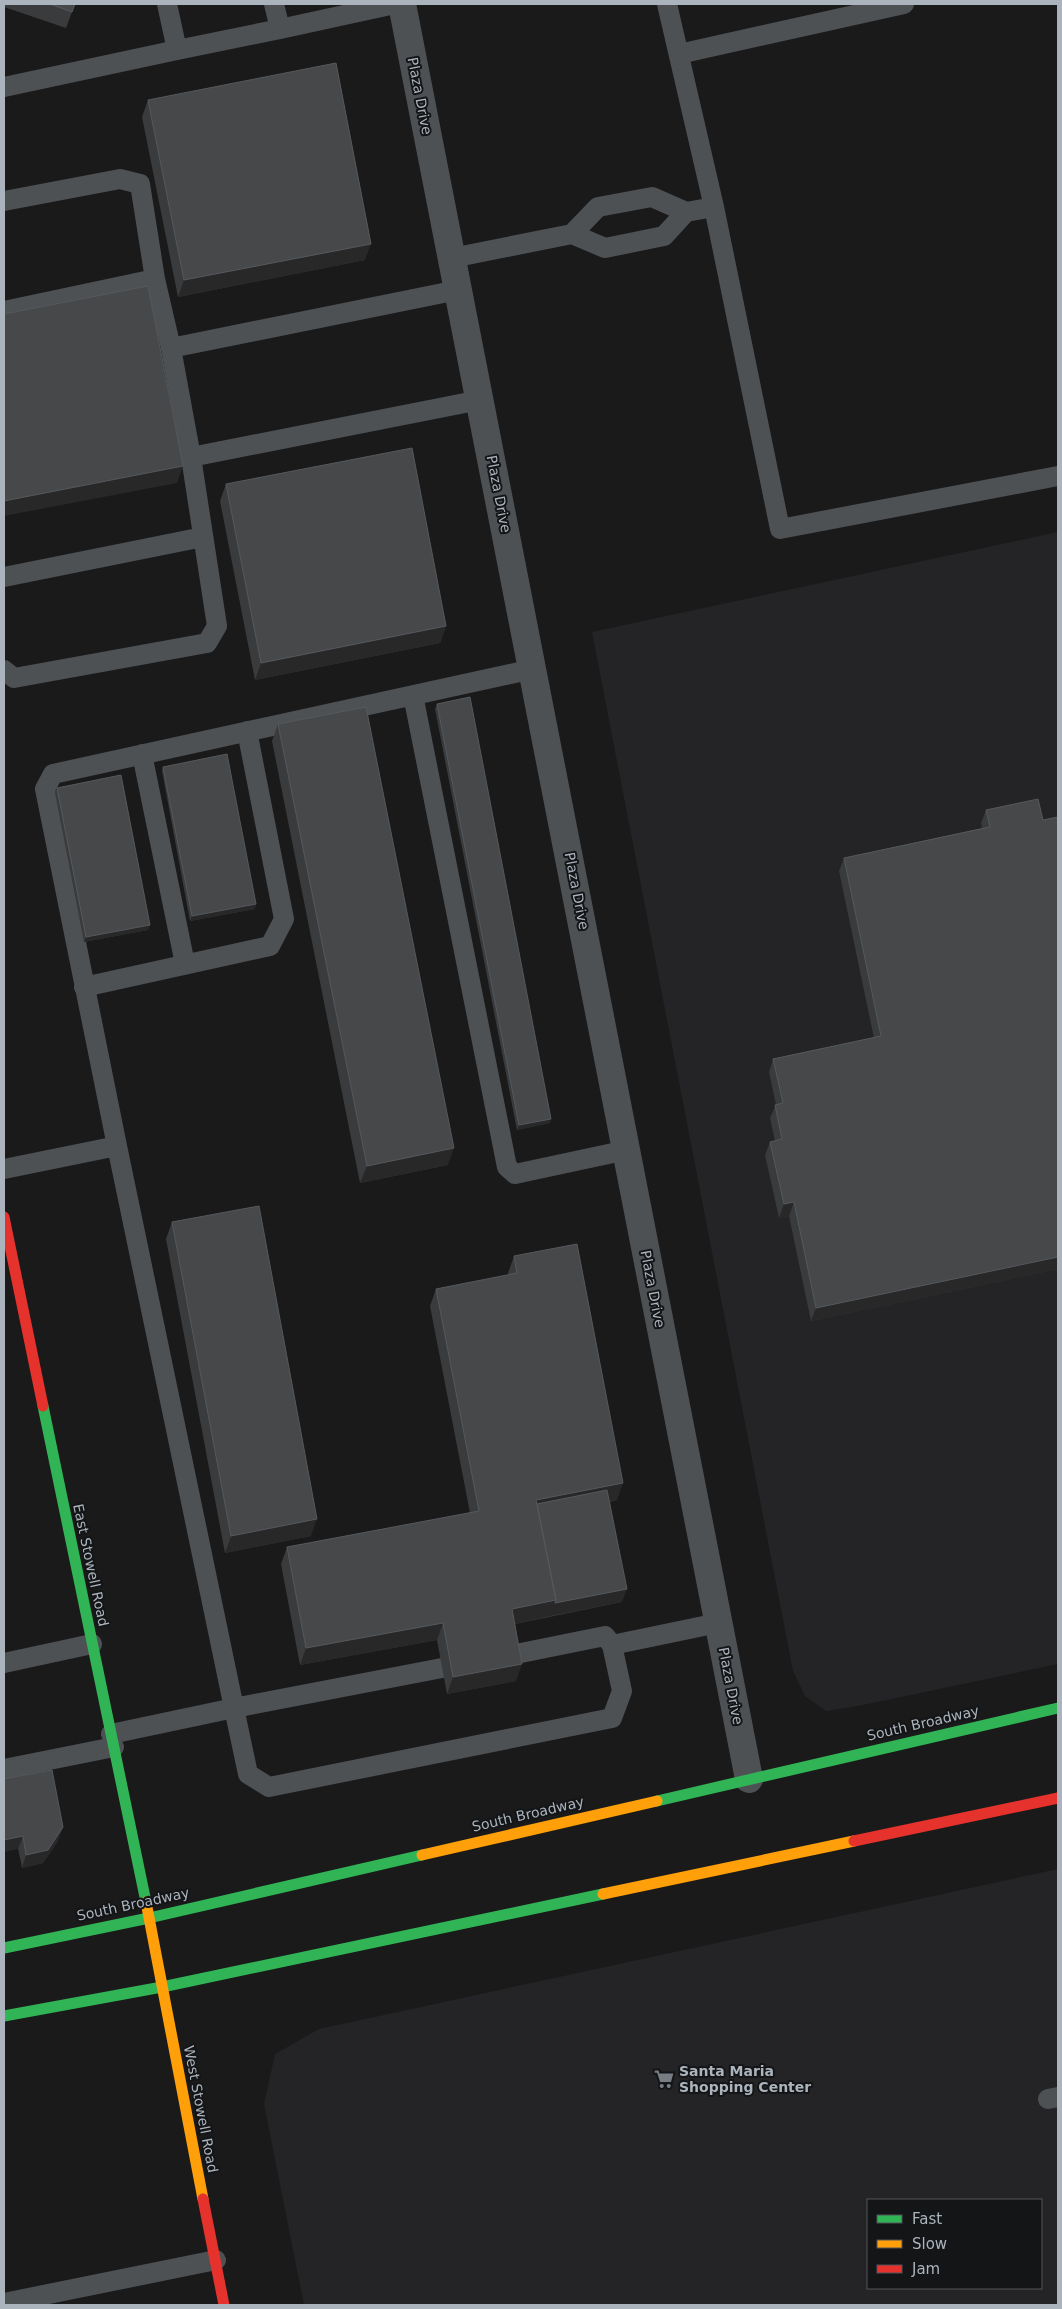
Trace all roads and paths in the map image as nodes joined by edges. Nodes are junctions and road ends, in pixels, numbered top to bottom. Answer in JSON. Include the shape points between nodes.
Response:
{"nodes":[{"id":1,"x":167,"y":4,"type":"edge"},
{"id":2,"x":274,"y":4,"type":"edge"},
{"id":3,"x":394,"y":4,"type":"edge"},
{"id":4,"x":402,"y":4,"type":"edge"},
{"id":5,"x":668,"y":4,"type":"edge"},
{"id":6,"x":904,"y":4,"type":"edge"},
{"id":7,"x":280,"y":29,"type":"junction"},
{"id":8,"x":177,"y":50,"type":"junction"},
{"id":9,"x":679,"y":54,"type":"junction"},
{"id":10,"x":4,"y":87,"type":"edge"},
{"id":11,"x":4,"y":201,"type":"edge"},
{"id":12,"x":714,"y":207,"type":"junction"},
{"id":13,"x":686,"y":212,"type":"junction"},
{"id":14,"x":572,"y":234,"type":"junction"},
{"id":15,"x":452,"y":258,"type":"junction"},
{"id":16,"x":155,"y":279,"type":"junction"},
{"id":17,"x":458,"y":290,"type":"junction"},
{"id":18,"x":4,"y":311,"type":"edge"},
{"id":19,"x":171,"y":348,"type":"junction"},
{"id":20,"x":480,"y":400,"type":"junction"},
{"id":21,"x":191,"y":457,"type":"junction"},
{"id":22,"x":1058,"y":476,"type":"edge"},
{"id":23,"x":203,"y":537,"type":"junction"},
{"id":24,"x":4,"y":577,"type":"edge"},
{"id":25,"x":533,"y":669,"type":"junction"},
{"id":26,"x":4,"y":670,"type":"edge"},
{"id":27,"x":413,"y":696,"type":"junction"},
{"id":28,"x":247,"y":731,"type":"junction"},
{"id":29,"x":142,"y":754,"type":"junction"},
{"id":30,"x":186,"y":964,"type":"junction"},
{"id":31,"x":84,"y":987,"type":"junction"},
{"id":32,"x":117,"y":1146,"type":"junction"},
{"id":33,"x":627,"y":1150,"type":"junction"},
{"id":34,"x":4,"y":1169,"type":"edge"},
{"id":35,"x":4,"y":1217,"type":"edge"},
{"id":36,"x":718,"y":1623,"type":"junction"},
{"id":37,"x":92,"y":1644,"type":"junction"},
{"id":38,"x":612,"y":1645,"type":"junction"},
{"id":39,"x":511,"y":1655,"type":"edge"},
{"id":40,"x":4,"y":1663,"type":"edge"},
{"id":41,"x":442,"y":1668,"type":"dead end"},
{"id":42,"x":234,"y":1708,"type":"junction"},
{"id":43,"x":1058,"y":1708,"type":"edge"},
{"id":44,"x":112,"y":1741,"type":"junction"},
{"id":45,"x":4,"y":1769,"type":"edge"},
{"id":46,"x":749,"y":1778,"type":"junction"},
{"id":47,"x":1058,"y":1798,"type":"edge"},
{"id":48,"x":149,"y":1918,"type":"junction"},
{"id":49,"x":4,"y":1948,"type":"edge"},
{"id":50,"x":162,"y":1987,"type":"junction"},
{"id":51,"x":4,"y":2016,"type":"edge"},
{"id":52,"x":216,"y":2260,"type":"junction"},
{"id":53,"x":4,"y":2303,"type":"edge"},
{"id":54,"x":224,"y":2305,"type":"edge"}],
"edges":[{"from":1,"to":8,"type":"lane"},
{"from":2,"to":7,"type":"lane"},
{"from":3,"to":7,"type":"lane"},
{"from":4,"to":15,"type":"street","name":"Plaza Drive"},
{"from":5,"to":9,"type":"lane"},
{"from":6,"to":9,"type":"lane"},
{"from":7,"to":8,"type":"lane"},
{"from":8,"to":10,"type":"lane"},
{"from":9,"to":12,"type":"lane"},
{"from":11,"to":16,"type":"lane","via":[[120,179],[140,184]]},
{"from":12,"to":13,"type":"lane"},
{"from":12,"to":22,"type":"lane","via":[[780,529]]},
{"from":13,"to":14,"type":"lane","via":[[664,236],[605,248]]},
{"from":13,"to":14,"type":"lane","via":[[652,197],[607,205],[598,207]]},
{"from":14,"to":15,"type":"lane"},
{"from":15,"to":17,"type":"street","name":"Plaza Drive"},
{"from":16,"to":18,"type":"lane"},
{"from":16,"to":19,"type":"lane"},
{"from":17,"to":19,"type":"lane"},
{"from":17,"to":20,"type":"street","name":"Plaza Drive"},
{"from":19,"to":21,"type":"lane"},
{"from":20,"to":21,"type":"lane"},
{"from":20,"to":25,"type":"street","name":"Plaza Drive"},
{"from":21,"to":23,"type":"lane"},
{"from":23,"to":24,"type":"lane"},
{"from":23,"to":26,"type":"lane","via":[[217,626],[207,643],[14,678]]},
{"from":25,"to":27,"type":"lane"},
{"from":25,"to":33,"type":"street","name":"Plaza Drive"},
{"from":27,"to":28,"type":"lane"},
{"from":27,"to":33,"type":"lane","via":[[507,1167],[515,1174]]},
{"from":28,"to":29,"type":"lane"},
{"from":28,"to":30,"type":"lane","via":[[284,919],[270,946]]},
{"from":29,"to":30,"type":"lane"},
{"from":29,"to":31,"type":"lane","via":[[53,774],[45,789]]},
{"from":30,"to":31,"type":"lane"},
{"from":31,"to":32,"type":"lane"},
{"from":32,"to":34,"type":"lane"},
{"from":32,"to":42,"type":"lane"},
{"from":33,"to":36,"type":"street","name":"Plaza Drive"},
{"from":35,"to":37,"type":"main road","name":"East Stowell Road"},
{"from":36,"to":38,"type":"lane"},
{"from":36,"to":46,"type":"street","name":"Plaza Drive"},
{"from":37,"to":40,"type":"lane"},
{"from":37,"to":44,"type":"main road","name":"East Stowell Road"},
{"from":38,"to":39,"type":"lane","via":[[605,1636]]},
{"from":38,"to":42,"type":"lane","via":[[622,1691],[612,1718],[269,1787],[248,1774]]},
{"from":41,"to":42,"type":"lane"},
{"from":42,"to":44,"type":"lane"},
{"from":43,"to":46,"type":"main road","name":"South Broadway"},
{"from":44,"to":45,"type":"lane"},
{"from":44,"to":48,"type":"main road","name":"East Stowell Road"},
{"from":46,"to":48,"type":"main road","name":"South Broadway"},
{"from":47,"to":50,"type":"main road"},
{"from":48,"to":49,"type":"main road","name":"South Broadway"},
{"from":48,"to":50,"type":"main road","name":"West Stowell Road"},
{"from":50,"to":51,"type":"main road"},
{"from":50,"to":52,"type":"main road","name":"West Stowell Road"},
{"from":52,"to":53,"type":"lane"},
{"from":52,"to":54,"type":"main road","name":"West Stowell Road"}]}
